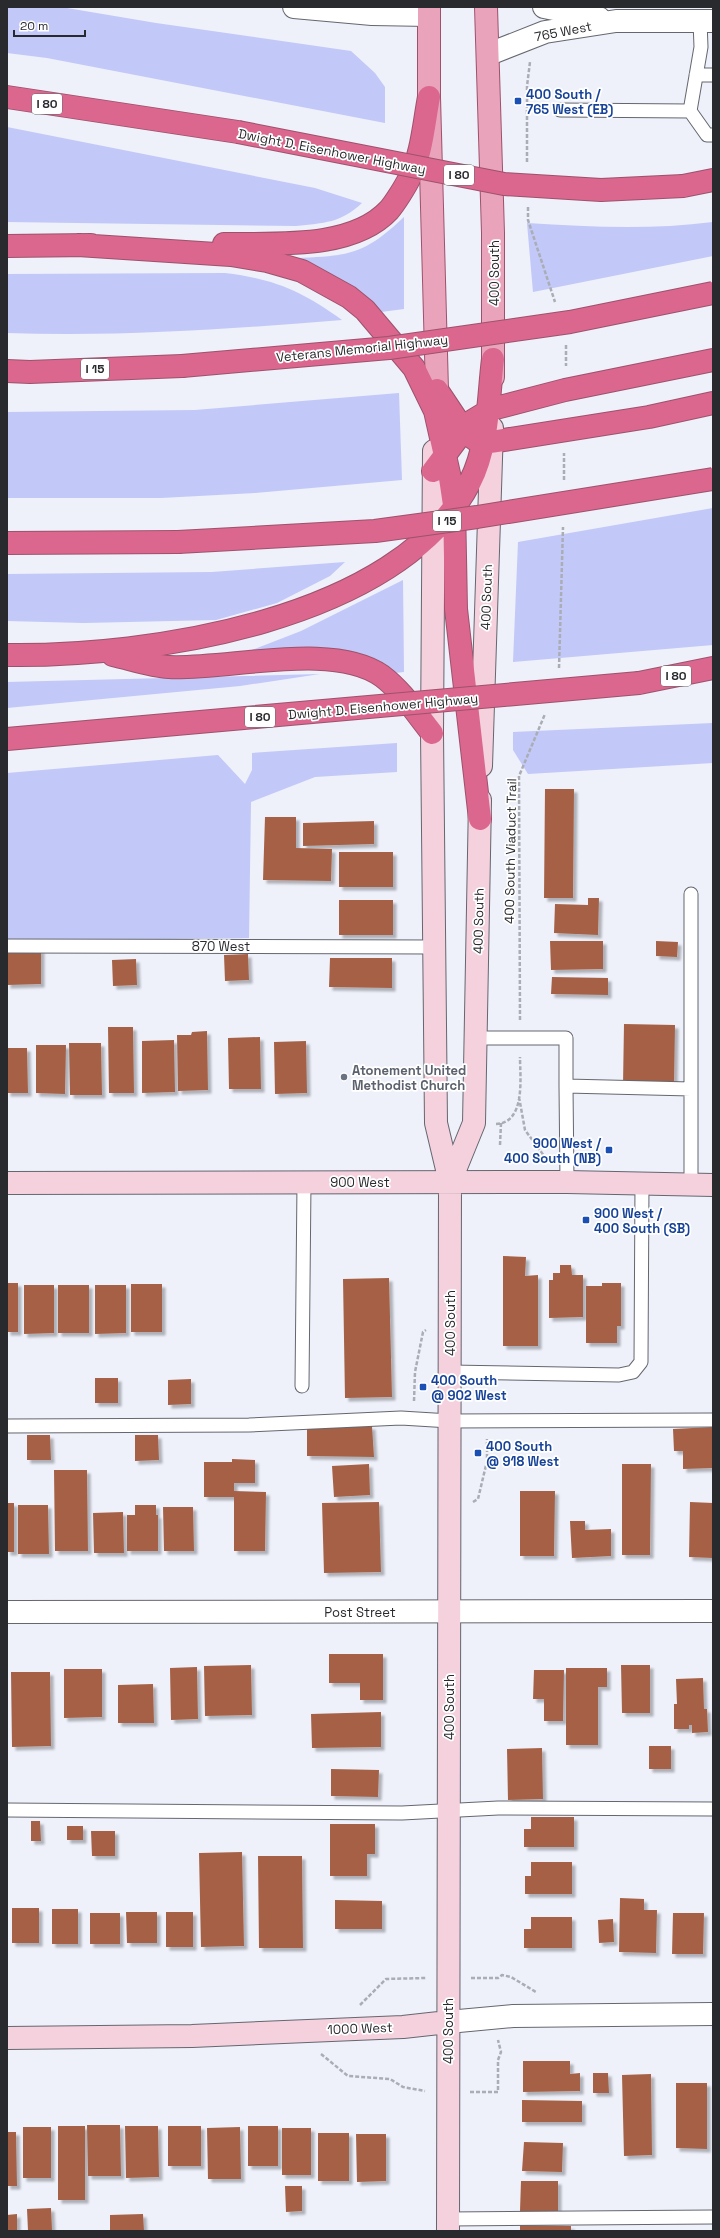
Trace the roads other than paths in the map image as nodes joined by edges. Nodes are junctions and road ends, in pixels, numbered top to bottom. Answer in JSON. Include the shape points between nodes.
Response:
{"nodes":[{"id":1,"x":294,"y":7,"type":"edge"},
{"id":2,"x":486,"y":7,"type":"edge"},
{"id":3,"x":544,"y":7,"type":"edge"},
{"id":4,"x":429,"y":11,"type":"edge"},
{"id":5,"x":698,"y":17,"type":"edge"},
{"id":6,"x":616,"y":21,"type":"junction"},
{"id":7,"x":488,"y":54,"type":"junction"},
{"id":8,"x":696,"y":75,"type":"junction"},
{"id":9,"x":713,"y":75,"type":"edge"},
{"id":10,"x":429,"y":97,"type":"junction"},
{"id":11,"x":7,"y":98,"type":"edge"},
{"id":12,"x":560,"y":110,"type":"dead end"},
{"id":13,"x":690,"y":111,"type":"junction"},
{"id":14,"x":713,"y":134,"type":"edge"},
{"id":15,"x":713,"y":180,"type":"edge"},
{"id":16,"x":683,"y":186,"type":"junction"},
{"id":17,"x":713,"y":188,"type":"edge"},
{"id":18,"x":78,"y":245,"type":"junction"},
{"id":19,"x":7,"y":246,"type":"edge"},
{"id":20,"x":713,"y":293,"type":"edge"},
{"id":21,"x":713,"y":360,"type":"edge"},
{"id":22,"x":7,"y":371,"type":"edge"},
{"id":23,"x":436,"y":400,"type":"junction"},
{"id":24,"x":713,"y":403,"type":"edge"},
{"id":25,"x":490,"y":410,"type":"junction"},
{"id":26,"x":464,"y":428,"type":"junction"},
{"id":27,"x":487,"y":442,"type":"junction"},
{"id":28,"x":446,"y":453,"type":"junction"},
{"id":29,"x":433,"y":471,"type":"junction"},
{"id":30,"x":713,"y":479,"type":"edge"},
{"id":31,"x":454,"y":505,"type":"junction"},
{"id":32,"x":432,"y":532,"type":"junction"},
{"id":33,"x":7,"y":543,"type":"edge"},
{"id":34,"x":100,"y":652,"type":"junction"},
{"id":35,"x":7,"y":655,"type":"edge"},
{"id":36,"x":713,"y":668,"type":"edge"},
{"id":37,"x":639,"y":683,"type":"junction"},
{"id":38,"x":713,"y":684,"type":"edge"},
{"id":39,"x":432,"y":733,"type":"junction"},
{"id":40,"x":7,"y":739,"type":"edge"},
{"id":41,"x":480,"y":819,"type":"junction"},
{"id":42,"x":691,"y":894,"type":"dead end"},
{"id":43,"x":7,"y":946,"type":"edge"},
{"id":44,"x":435,"y":947,"type":"junction"},
{"id":45,"x":476,"y":1038,"type":"junction"},
{"id":46,"x":566,"y":1086,"type":"junction"},
{"id":47,"x":691,"y":1089,"type":"junction"},
{"id":48,"x":450,"y":1182,"type":"junction"},
{"id":49,"x":563,"y":1182,"type":"junction"},
{"id":50,"x":7,"y":1183,"type":"edge"},
{"id":51,"x":304,"y":1183,"type":"junction"},
{"id":52,"x":642,"y":1184,"type":"junction"},
{"id":53,"x":691,"y":1185,"type":"junction"},
{"id":54,"x":713,"y":1185,"type":"edge"},
{"id":55,"x":450,"y":1372,"type":"junction"},
{"id":56,"x":302,"y":1386,"type":"dead end"},
{"id":57,"x":713,"y":1420,"type":"edge"},
{"id":58,"x":450,"y":1421,"type":"junction"},
{"id":59,"x":7,"y":1426,"type":"edge"},
{"id":60,"x":7,"y":1612,"type":"edge"},
{"id":61,"x":449,"y":1612,"type":"junction"},
{"id":62,"x":713,"y":1612,"type":"edge"},
{"id":63,"x":713,"y":1809,"type":"edge"},
{"id":64,"x":7,"y":1810,"type":"edge"},
{"id":65,"x":449,"y":1811,"type":"junction"},
{"id":66,"x":713,"y":2014,"type":"edge"},
{"id":67,"x":448,"y":2022,"type":"junction"},
{"id":68,"x":7,"y":2038,"type":"edge"},
{"id":69,"x":713,"y":2217,"type":"edge"},
{"id":70,"x":448,"y":2225,"type":"edge"}],
"edges":[{"from":1,"to":4,"type":"street","via":[[372,14]]},
{"from":2,"to":7,"type":"main road","name":"400 South"},
{"from":3,"to":6,"type":"street","name":"765 West"},
{"from":4,"to":10,"type":"main road","name":"400 South"},
{"from":5,"to":6,"type":"street","name":"765 West"},
{"from":5,"to":8,"type":"lane","via":[[701,47]]},
{"from":6,"to":7,"type":"street","name":"765 West","via":[[545,32]]},
{"from":7,"to":25,"type":"main road","name":"400 South","via":[[493,233],[493,359]]},
{"from":8,"to":9,"type":"lane"},
{"from":8,"to":13,"type":"lane"},
{"from":10,"to":18,"type":"highway","via":[[409,179],[389,210],[356,231],[308,243]]},
{"from":10,"to":23,"type":"main road","name":"400 South"},
{"from":11,"to":16,"type":"highway","name":"Dwight D. Eisenhower Highway","number":"I 80","bridge":true,"via":[[238,132],[504,184],[601,190]]},
{"from":12,"to":13,"type":"lane"},
{"from":13,"to":14,"type":"lane","via":[[707,135]]},
{"from":15,"to":16,"type":"highway"},
{"from":16,"to":17,"type":"highway","number":"I 80"},
{"from":18,"to":19,"type":"highway"},
{"from":18,"to":23,"type":"highway","via":[[231,256],[267,261],[302,271],[349,297],[379,324]]},
{"from":20,"to":22,"type":"highway","name":"Veterans Memorial Highway","number":"I 15","bridge":true,"via":[[570,322],[389,348],[182,366]]},
{"from":21,"to":25,"type":"highway","via":[[565,390]]},
{"from":23,"to":26,"type":"highway"},
{"from":23,"to":28,"type":"highway"},
{"from":23,"to":29,"type":"main road","name":"400 South"},
{"from":24,"to":27,"type":"highway","via":[[649,417]]},
{"from":25,"to":26,"type":"highway"},
{"from":25,"to":27,"type":"highway"},
{"from":26,"to":27,"type":"highway","via":[[473,438]]},
{"from":26,"to":28,"type":"highway"},
{"from":27,"to":31,"type":"highway","via":[[469,482]]},
{"from":27,"to":41,"type":"main road","name":"400 South"},
{"from":28,"to":29,"type":"highway"},
{"from":28,"to":31,"type":"highway"},
{"from":29,"to":32,"type":"main road","name":"400 South"},
{"from":30,"to":33,"type":"highway","number":"I 15","bridge":true,"via":[[375,531],[178,542]]},
{"from":31,"to":32,"type":"highway"},
{"from":31,"to":41,"type":"highway","via":[[456,609]]},
{"from":32,"to":34,"type":"highway","via":[[392,565],[350,588],[303,608],[254,625]]},
{"from":32,"to":39,"type":"main road","name":"400 South"},
{"from":34,"to":35,"type":"highway"},
{"from":34,"to":39,"type":"highway","via":[[169,667],[329,659],[353,663],[381,676],[402,695]]},
{"from":36,"to":37,"type":"highway","number":"I 80"},
{"from":37,"to":38,"type":"highway"},
{"from":37,"to":40,"type":"highway","name":"Dwight D. Eisenhower Highway","number":"I 80","bridge":true},
{"from":39,"to":44,"type":"main road","name":"400 South"},
{"from":41,"to":45,"type":"main road","name":"400 South"},
{"from":42,"to":47,"type":"lane"},
{"from":43,"to":44,"type":"lane","name":"870 West"},
{"from":44,"to":48,"type":"main road","name":"400 South","via":[[436,1123]]},
{"from":45,"to":46,"type":"lane","via":[[566,1038]]},
{"from":45,"to":48,"type":"main road","name":"400 South","via":[[474,1123]]},
{"from":46,"to":47,"type":"lane"},
{"from":46,"to":49,"type":"lane"},
{"from":47,"to":53,"type":"lane"},
{"from":48,"to":49,"type":"main road","name":"900 West"},
{"from":48,"to":51,"type":"main road","name":"900 West"},
{"from":48,"to":55,"type":"main road","name":"400 South"},
{"from":49,"to":52,"type":"main road","name":"900 West"},
{"from":50,"to":51,"type":"main road","name":"900 West"},
{"from":51,"to":56,"type":"lane"},
{"from":52,"to":53,"type":"main road","name":"900 West"},
{"from":52,"to":55,"type":"lane","via":[[641,1362],[633,1372],[619,1375]]},
{"from":53,"to":54,"type":"main road","name":"900 West"},
{"from":55,"to":58,"type":"main road","name":"400 South"},
{"from":57,"to":58,"type":"lane"},
{"from":58,"to":59,"type":"lane","via":[[417,1418],[249,1425]]},
{"from":58,"to":61,"type":"main road","name":"400 South"},
{"from":60,"to":61,"type":"street","name":"Post Street"},
{"from":61,"to":62,"type":"street","name":"Post Street"},
{"from":61,"to":65,"type":"main road","name":"400 South"},
{"from":63,"to":65,"type":"lane","via":[[498,1808]]},
{"from":64,"to":65,"type":"lane","via":[[246,1813]]},
{"from":65,"to":67,"type":"main road","name":"400 South"},
{"from":66,"to":67,"type":"street","name":"1000 West","via":[[513,2016]]},
{"from":67,"to":68,"type":"main road","name":"1000 West","via":[[402,2027],[192,2036]]},
{"from":67,"to":70,"type":"main road","name":"400 South"},
{"from":69,"to":70,"type":"lane"}]}
